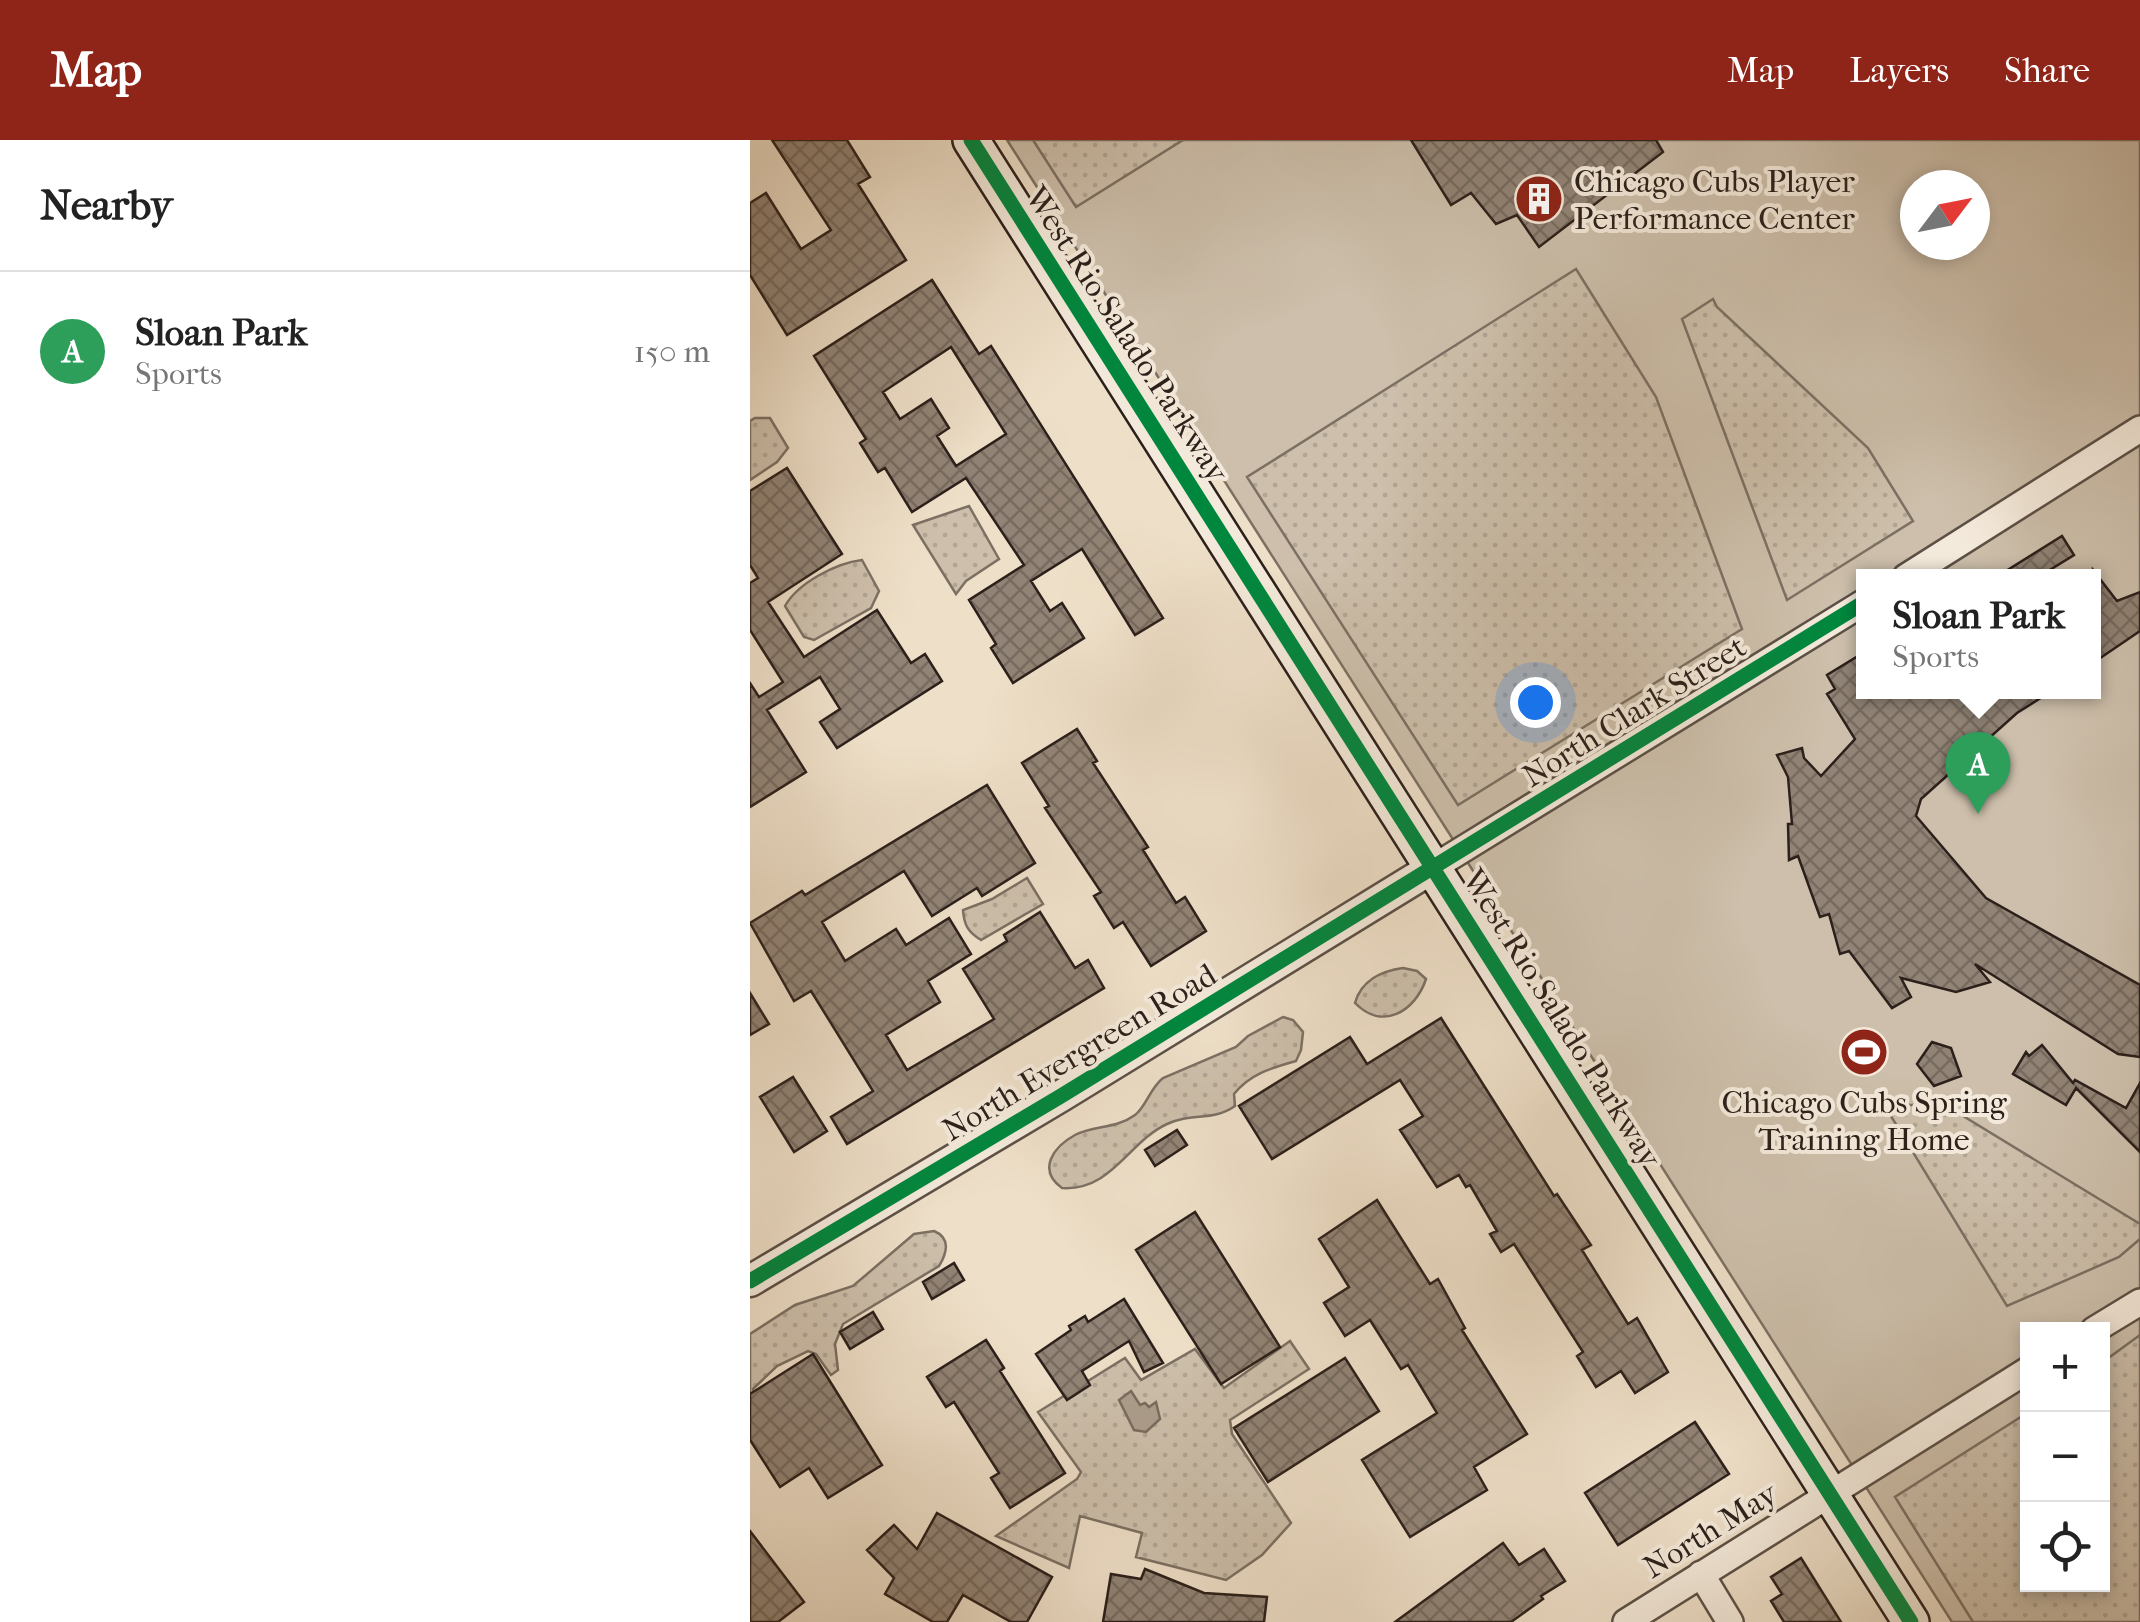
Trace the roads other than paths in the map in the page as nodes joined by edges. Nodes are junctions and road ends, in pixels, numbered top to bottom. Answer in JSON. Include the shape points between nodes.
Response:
{"nodes":[{"id":1,"x":971,"y":140,"type":"edge"},
{"id":2,"x":2140,"y":429,"type":"edge"},
{"id":3,"x":1917,"y":569,"type":"edge"},
{"id":4,"x":1856,"y":607,"type":"edge"},
{"id":5,"x":1434,"y":867,"type":"junction"},
{"id":6,"x":750,"y":1281,"type":"edge"},
{"id":7,"x":2140,"y":1302,"type":"edge"},
{"id":8,"x":2107,"y":1322,"type":"edge"},
{"id":9,"x":2020,"y":1375,"type":"edge"},
{"id":10,"x":1829,"y":1494,"type":"junction"},
{"id":11,"x":1700,"y":1574,"type":"junction"},
{"id":12,"x":1626,"y":1622,"type":"edge"},
{"id":13,"x":1730,"y":1622,"type":"edge"},
{"id":14,"x":1911,"y":1622,"type":"edge"}],
"edges":[{"from":1,"to":5,"type":"main road","name":"West Rio Salado Parkway"},
{"from":2,"to":3,"type":"street"},
{"from":4,"to":5,"type":"street","name":"North Clark Street"},
{"from":5,"to":6,"type":"street","name":"North Evergreen Road"},
{"from":5,"to":10,"type":"main road","name":"West Rio Salado Parkway"},
{"from":7,"to":8,"type":"street"},
{"from":9,"to":10,"type":"street","name":"North May"},
{"from":10,"to":11,"type":"street","name":"North May"},
{"from":10,"to":14,"type":"main road","name":"West Rio Salado Parkway"},
{"from":11,"to":12,"type":"street","name":"North May"},
{"from":11,"to":13,"type":"street"}]}
